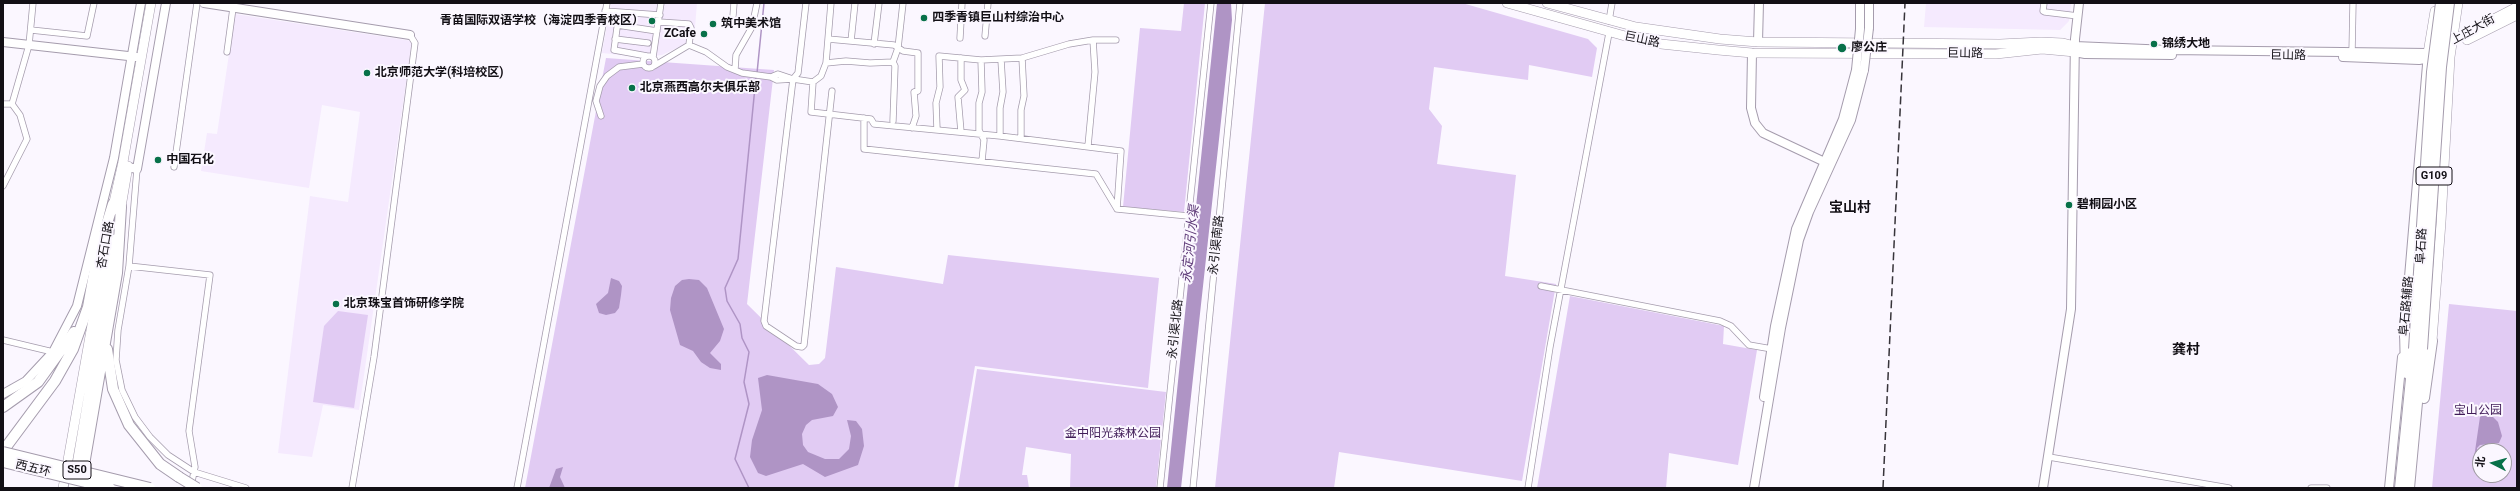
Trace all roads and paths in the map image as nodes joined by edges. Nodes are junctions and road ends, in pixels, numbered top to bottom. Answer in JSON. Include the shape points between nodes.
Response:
{"nodes":[{"id":1,"x":34,"y":3,"type":"edge"},
{"id":2,"x":94,"y":3,"type":"edge"},
{"id":3,"x":141,"y":3,"type":"edge"},
{"id":4,"x":151,"y":3,"type":"edge"},
{"id":5,"x":157,"y":3,"type":"edge"},
{"id":6,"x":166,"y":3,"type":"edge"},
{"id":7,"x":197,"y":3,"type":"edge"},
{"id":8,"x":204,"y":3,"type":"edge"},
{"id":9,"x":607,"y":3,"type":"edge"},
{"id":10,"x":661,"y":3,"type":"edge"},
{"id":11,"x":734,"y":3,"type":"edge"},
{"id":12,"x":757,"y":3,"type":"edge"},
{"id":13,"x":806,"y":3,"type":"edge"},
{"id":14,"x":831,"y":3,"type":"edge"},
{"id":15,"x":855,"y":3,"type":"edge"},
{"id":16,"x":879,"y":3,"type":"edge"},
{"id":17,"x":903,"y":3,"type":"edge"},
{"id":18,"x":962,"y":3,"type":"edge"},
{"id":19,"x":988,"y":3,"type":"edge"},
{"id":20,"x":1211,"y":3,"type":"edge"},
{"id":21,"x":1240,"y":3,"type":"edge"},
{"id":22,"x":1507,"y":3,"type":"edge"},
{"id":23,"x":1547,"y":3,"type":"edge"},
{"id":24,"x":1612,"y":3,"type":"edge"},
{"id":25,"x":1759,"y":3,"type":"edge"},
{"id":26,"x":1860,"y":3,"type":"edge"},
{"id":27,"x":1869,"y":3,"type":"edge"},
{"id":28,"x":2044,"y":3,"type":"edge"},
{"id":29,"x":2079,"y":3,"type":"edge"},
{"id":30,"x":2353,"y":3,"type":"edge"},
{"id":31,"x":2437,"y":3,"type":"edge"},
{"id":32,"x":2441,"y":3,"type":"edge"},
{"id":33,"x":2449,"y":3,"type":"edge"},
{"id":34,"x":2458,"y":3,"type":"edge"},
{"id":35,"x":2517,"y":7,"type":"edge"},
{"id":36,"x":233,"y":8,"type":"junction"},
{"id":37,"x":605,"y":11,"type":"junction"},
{"id":38,"x":619,"y":13,"type":"junction"},
{"id":39,"x":2517,"y":15,"type":"edge"},
{"id":40,"x":733,"y":16,"type":"dead end"},
{"id":41,"x":2078,"y":16,"type":"junction"},
{"id":42,"x":659,"y":18,"type":"junction"},
{"id":43,"x":1609,"y":21,"type":"junction"},
{"id":44,"x":617,"y":26,"type":"junction"},
{"id":45,"x":31,"y":30,"type":"junction"},
{"id":46,"x":657,"y":31,"type":"junction"},
{"id":47,"x":1609,"y":33,"type":"junction"},
{"id":48,"x":410,"y":35,"type":"joint"},
{"id":49,"x":985,"y":36,"type":"dead end"},
{"id":50,"x":960,"y":38,"type":"dead end"},
{"id":51,"x":828,"y":39,"type":"junction"},
{"id":52,"x":615,"y":40,"type":"junction"},
{"id":53,"x":1093,"y":40,"type":"junction"},
{"id":54,"x":1116,"y":40,"type":"dead end"},
{"id":55,"x":851,"y":41,"type":"junction"},
{"id":56,"x":3,"y":42,"type":"edge"},
{"id":57,"x":1758,"y":42,"type":"junction"},
{"id":58,"x":648,"y":43,"type":"dead end"},
{"id":59,"x":874,"y":44,"type":"junction"},
{"id":60,"x":29,"y":45,"type":"junction"},
{"id":61,"x":689,"y":45,"type":"junction"},
{"id":62,"x":2451,"y":46,"type":"junction"},
{"id":63,"x":898,"y":48,"type":"junction"},
{"id":64,"x":2075,"y":49,"type":"junction"},
{"id":65,"x":228,"y":52,"type":"dead end"},
{"id":66,"x":2352,"y":52,"type":"junction"},
{"id":67,"x":1752,"y":53,"type":"junction"},
{"id":68,"x":2428,"y":55,"type":"junction"},
{"id":69,"x":132,"y":56,"type":"junction"},
{"id":70,"x":646,"y":56,"type":"junction"},
{"id":71,"x":142,"y":57,"type":"junction"},
{"id":72,"x":653,"y":57,"type":"junction"},
{"id":73,"x":961,"y":58,"type":"junction"},
{"id":74,"x":1022,"y":58,"type":"junction"},
{"id":75,"x":982,"y":60,"type":"junction"},
{"id":76,"x":1002,"y":60,"type":"junction"},
{"id":77,"x":892,"y":62,"type":"junction"},
{"id":78,"x":826,"y":63,"type":"junction"},
{"id":79,"x":643,"y":64,"type":"junction"},
{"id":80,"x":654,"y":66,"type":"junction"},
{"id":81,"x":735,"y":69,"type":"junction"},
{"id":82,"x":1860,"y":70,"type":"junction"},
{"id":83,"x":793,"y":79,"type":"junction"},
{"id":84,"x":813,"y":82,"type":"junction"},
{"id":85,"x":832,"y":91,"type":"dead end"},
{"id":86,"x":3,"y":104,"type":"edge"},
{"id":87,"x":12,"y":104,"type":"junction"},
{"id":88,"x":830,"y":115,"type":"junction"},
{"id":89,"x":601,"y":116,"type":"dead end"},
{"id":90,"x":864,"y":118,"type":"junction"},
{"id":91,"x":893,"y":121,"type":"dead end"},
{"id":92,"x":912,"y":128,"type":"junction"},
{"id":93,"x":936,"y":129,"type":"junction"},
{"id":94,"x":961,"y":132,"type":"junction"},
{"id":95,"x":981,"y":135,"type":"junction"},
{"id":96,"x":1000,"y":136,"type":"junction"},
{"id":97,"x":1020,"y":138,"type":"junction"},
{"id":98,"x":1088,"y":146,"type":"junction"},
{"id":99,"x":114,"y":160,"type":"junction"},
{"id":100,"x":982,"y":161,"type":"junction"},
{"id":101,"x":1828,"y":164,"type":"junction"},
{"id":102,"x":128,"y":166,"type":"junction"},
{"id":103,"x":174,"y":167,"type":"dead end"},
{"id":104,"x":3,"y":186,"type":"edge"},
{"id":105,"x":117,"y":206,"type":"junction"},
{"id":106,"x":1117,"y":209,"type":"junction"},
{"id":107,"x":1188,"y":216,"type":"junction"},
{"id":108,"x":129,"y":266,"type":"junction"},
{"id":109,"x":1541,"y":286,"type":"dead end"},
{"id":110,"x":1561,"y":290,"type":"junction"},
{"id":111,"x":88,"y":308,"type":"junction"},
{"id":112,"x":107,"y":325,"type":"junction"},
{"id":113,"x":2404,"y":332,"type":"junction"},
{"id":114,"x":3,"y":340,"type":"edge"},
{"id":115,"x":2432,"y":340,"type":"joint"},
{"id":116,"x":1772,"y":349,"type":"junction"},
{"id":117,"x":2418,"y":349,"type":"junction"},
{"id":118,"x":53,"y":352,"type":"junction"},
{"id":119,"x":3,"y":394,"type":"edge"},
{"id":120,"x":3,"y":407,"type":"edge"},
{"id":121,"x":2407,"y":412,"type":"junction"},
{"id":122,"x":2414,"y":443,"type":"junction"},
{"id":123,"x":3,"y":451,"type":"edge"},
{"id":124,"x":2048,"y":457,"type":"junction"},
{"id":125,"x":3,"y":462,"type":"edge"},
{"id":126,"x":40,"y":471,"type":"junction"},
{"id":127,"x":194,"y":472,"type":"junction"},
{"id":128,"x":63,"y":488,"type":"edge"},
{"id":129,"x":73,"y":488,"type":"edge"},
{"id":130,"x":80,"y":488,"type":"edge"},
{"id":131,"x":85,"y":488,"type":"edge"},
{"id":132,"x":110,"y":488,"type":"edge"},
{"id":133,"x":150,"y":488,"type":"edge"},
{"id":134,"x":190,"y":488,"type":"edge"},
{"id":135,"x":197,"y":488,"type":"edge"},
{"id":136,"x":246,"y":488,"type":"edge"},
{"id":137,"x":352,"y":488,"type":"edge"},
{"id":138,"x":517,"y":488,"type":"edge"},
{"id":139,"x":1160,"y":488,"type":"edge"},
{"id":140,"x":1194,"y":488,"type":"edge"},
{"id":141,"x":1528,"y":488,"type":"edge"},
{"id":142,"x":1749,"y":488,"type":"edge"},
{"id":143,"x":1754,"y":488,"type":"edge"},
{"id":144,"x":2043,"y":488,"type":"edge"},
{"id":145,"x":2229,"y":488,"type":"edge"},
{"id":146,"x":2311,"y":488,"type":"edge"},
{"id":147,"x":2327,"y":488,"type":"edge"},
{"id":148,"x":2389,"y":488,"type":"edge"},
{"id":149,"x":2400,"y":488,"type":"edge"},
{"id":150,"x":2409,"y":488,"type":"edge"}],
"edges":[{"from":1,"to":45,"type":"street"},
{"from":2,"to":45,"type":"street","via":[[87,36]]},
{"from":3,"to":69,"type":"main road"},
{"from":4,"to":71,"type":"main road","name":"杏石口路"},
{"from":5,"to":102,"type":"main road","name":"杏石口路"},
{"from":6,"to":102,"type":"main road","name":"杏石口路"},
{"from":7,"to":103,"type":"street"},
{"from":8,"to":36,"type":"main road"},
{"from":9,"to":37,"type":"street"},
{"from":10,"to":42,"type":"street"},
{"from":11,"to":40,"type":"street"},
{"from":12,"to":81,"type":"street","via":[[752,27],[736,55]]},
{"from":13,"to":83,"type":"street","via":[[798,73]]},
{"from":14,"to":51,"type":"street"},
{"from":15,"to":55,"type":"street"},
{"from":16,"to":59,"type":"street"},
{"from":17,"to":63,"type":"street"},
{"from":18,"to":50,"type":"street"},
{"from":19,"to":49,"type":"street"},
{"from":20,"to":107,"type":"street","name":"永引渠北路"},
{"from":21,"to":140,"type":"street","name":"永引渠南路"},
{"from":22,"to":47,"type":"main road","name":"巨山路"},
{"from":23,"to":43,"type":"main road","name":"巨山路"},
{"from":24,"to":43,"type":"street"},
{"from":25,"to":57,"type":"main road"},
{"from":26,"to":82,"type":"main road","bridge":true},
{"from":27,"to":82,"type":"main road","bridge":true,"via":[[1869,28]]},
{"from":28,"to":41,"type":"street","via":[[2045,12]]},
{"from":29,"to":41,"type":"main road"},
{"from":30,"to":66,"type":"street"},
{"from":31,"to":68,"type":"main road"},
{"from":32,"to":117,"type":"highway","name":"阜石路","number":"G109","bridge":true,"via":[[2432,72]]},
{"from":33,"to":117,"type":"highway","name":"阜石路","number":"G109","bridge":true,"via":[[2440,67]]},
{"from":34,"to":62,"type":"main road"},
{"from":35,"to":62,"type":"main road","name":"上庄大街"},
{"from":36,"to":48,"type":"main road"},
{"from":36,"to":65,"type":"street"},
{"from":37,"to":38,"type":"street"},
{"from":37,"to":138,"type":"street"},
{"from":38,"to":42,"type":"street"},
{"from":38,"to":44,"type":"street"},
{"from":39,"to":62,"type":"main road","name":"上庄大街"},
{"from":41,"to":64,"type":"main road"},
{"from":42,"to":46,"type":"street"},
{"from":42,"to":61,"type":"street","via":[[689,24]]},
{"from":43,"to":57,"type":"main road","name":"巨山路","via":[[1679,34]]},
{"from":44,"to":46,"type":"street"},
{"from":44,"to":52,"type":"street"},
{"from":45,"to":60,"type":"street"},
{"from":46,"to":72,"type":"street"},
{"from":47,"to":67,"type":"main road","name":"巨山路","via":[[1660,44]]},
{"from":47,"to":110,"type":"street"},
{"from":48,"to":137,"type":"street","via":[[415,43],[374,358]]},
{"from":51,"to":55,"type":"street"},
{"from":51,"to":78,"type":"street"},
{"from":52,"to":58,"type":"street"},
{"from":52,"to":70,"type":"street","via":[[614,50]]},
{"from":53,"to":54,"type":"street"},
{"from":53,"to":74,"type":"street","via":[[1069,44]]},
{"from":53,"to":98,"type":"street","via":[[1095,72]]},
{"from":55,"to":59,"type":"street"},
{"from":56,"to":60,"type":"main road"},
{"from":57,"to":64,"type":"main road","name":"巨山路","via":[[2041,42],[2063,43]]},
{"from":59,"to":63,"type":"street","via":[[894,45]]},
{"from":60,"to":69,"type":"main road"},
{"from":60,"to":87,"type":"street"},
{"from":61,"to":80,"type":"street"},
{"from":61,"to":81,"type":"street"},
{"from":62,"to":68,"type":"main road","name":"上庄大街"},
{"from":62,"to":115,"type":"main road"},
{"from":63,"to":77,"type":"street"},
{"from":63,"to":92,"type":"street","via":[[918,53],[918,91],[914,92],[916,116]]},
{"from":64,"to":66,"type":"main road","name":"巨山路"},
{"from":64,"to":67,"type":"main road","name":"巨山路","via":[[2042,49],[1996,54]]},
{"from":64,"to":68,"type":"main road","name":"巨山路","via":[[2085,54],[2405,60]]},
{"from":64,"to":124,"type":"main road","via":[[2071,309]]},
{"from":66,"to":68,"type":"main road","name":"巨山路"},
{"from":67,"to":101,"type":"main road","via":[[1751,108],[1755,123],[1763,133]]},
{"from":68,"to":113,"type":"main road","name":"阜石路辅路"},
{"from":69,"to":71,"type":"main road"},
{"from":69,"to":99,"type":"main road"},
{"from":70,"to":72,"type":"street"},
{"from":70,"to":79,"type":"street"},
{"from":71,"to":102,"type":"main road","name":"杏石口路"},
{"from":72,"to":80,"type":"street","via":[[656,60]]},
{"from":73,"to":75,"type":"street"},
{"from":73,"to":93,"type":"street","via":[[939,56],[940,87],[936,102]]},
{"from":73,"to":94,"type":"street","via":[[961,80],[965,90],[958,96]]},
{"from":74,"to":76,"type":"street"},
{"from":74,"to":97,"type":"street","via":[[1024,96]]},
{"from":75,"to":76,"type":"street"},
{"from":75,"to":95,"type":"street","via":[[982,92],[979,103]]},
{"from":76,"to":96,"type":"street","via":[[1004,92],[1000,108]]},
{"from":77,"to":78,"type":"street","via":[[846,60]]},
{"from":77,"to":91,"type":"street","via":[[895,66]]},
{"from":78,"to":84,"type":"street","via":[[822,76]]},
{"from":79,"to":80,"type":"street","via":[[649,68]]},
{"from":79,"to":89,"type":"street","via":[[619,67],[607,76],[600,86],[596,101]]},
{"from":81,"to":83,"type":"street","via":[[748,74],[771,77],[778,74]]},
{"from":82,"to":101,"type":"main road"},
{"from":83,"to":84,"type":"street"},
{"from":83,"to":88,"type":"street","via":[[764,322],[796,346],[802,347]]},
{"from":84,"to":88,"type":"street","via":[[811,112]]},
{"from":85,"to":88,"type":"street"},
{"from":86,"to":87,"type":"street"},
{"from":87,"to":104,"type":"street","via":[[20,115],[27,139]]},
{"from":88,"to":90,"type":"street"},
{"from":90,"to":92,"type":"street","via":[[871,119],[874,124]]},
{"from":90,"to":100,"type":"street","via":[[864,149]]},
{"from":92,"to":93,"type":"street"},
{"from":93,"to":94,"type":"street"},
{"from":94,"to":95,"type":"street"},
{"from":95,"to":96,"type":"street"},
{"from":95,"to":100,"type":"street","via":[[984,140]]},
{"from":96,"to":97,"type":"street"},
{"from":97,"to":98,"type":"street"},
{"from":98,"to":106,"type":"street","via":[[1121,151]]},
{"from":99,"to":102,"type":"main road"},
{"from":99,"to":118,"type":"main road","via":[[76,306]]},
{"from":100,"to":106,"type":"street","via":[[1096,174]]},
{"from":101,"to":116,"type":"main road","via":[[1796,229],[1781,292]]},
{"from":101,"to":143,"type":"main road","via":[[1809,212],[1793,265]]},
{"from":102,"to":105,"type":"main road","name":"杏石口路"},
{"from":102,"to":108,"type":"street"},
{"from":105,"to":111,"type":"highway","via":[[98,252]]},
{"from":105,"to":112,"type":"highway","via":[[117,273]]},
{"from":105,"to":128,"type":"main road","name":"杏石口路"},
{"from":105,"to":129,"type":"main road","name":"杏石口路"},
{"from":106,"to":107,"type":"street"},
{"from":107,"to":139,"type":"street","name":"永引渠北路"},
{"from":108,"to":127,"type":"street","via":[[118,330],[116,360],[122,390],[134,417],[150,437],[168,455]]},
{"from":108,"to":127,"type":"street","via":[[210,275],[189,431]]},
{"from":109,"to":110,"type":"street"},
{"from":110,"to":116,"type":"street","via":[[1720,321],[1731,326],[1749,344]]},
{"from":110,"to":141,"type":"street"},
{"from":111,"to":120,"type":"highway","via":[[66,346],[38,382]]},
{"from":111,"to":123,"type":"highway","via":[[73,348],[55,381]]},
{"from":112,"to":130,"type":"highway"},
{"from":112,"to":135,"type":"highway","bridge":true,"via":[[107,357],[113,389],[129,425],[160,464]]},
{"from":113,"to":121,"type":"highway"},
{"from":113,"to":148,"type":"main road","name":"阜石路辅路"},
{"from":114,"to":118,"type":"street"},
{"from":115,"to":122,"type":"highway","via":[[2423,404]]},
{"from":116,"to":142,"type":"main road"},
{"from":117,"to":121,"type":"highway","name":"阜石路","number":"G109"},
{"from":117,"to":122,"type":"highway","name":"阜石路","number":"G109"},
{"from":118,"to":119,"type":"main road","via":[[26,382]]},
{"from":121,"to":149,"type":"highway","name":"阜石路","number":"G109"},
{"from":122,"to":150,"type":"highway","name":"阜石路","number":"G109"},
{"from":123,"to":133,"type":"highway","name":"西五环","number":"S50","bridge":true},
{"from":124,"to":144,"type":"main road"},
{"from":124,"to":145,"type":"street"},
{"from":125,"to":126,"type":"highway","name":"西五环","number":"S50","bridge":true},
{"from":126,"to":131,"type":"highway","bridge":true},
{"from":126,"to":132,"type":"highway","name":"西五环","number":"S50","bridge":true},
{"from":127,"to":134,"type":"street"},
{"from":127,"to":136,"type":"street"},
{"from":146,"to":147,"type":"street"}]}
